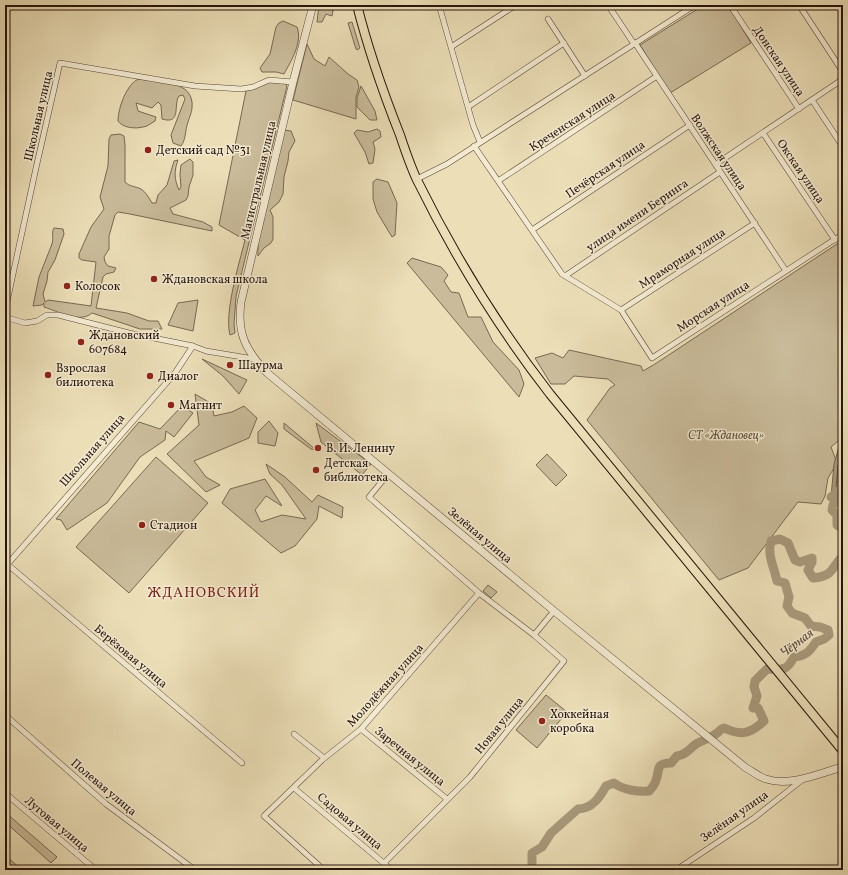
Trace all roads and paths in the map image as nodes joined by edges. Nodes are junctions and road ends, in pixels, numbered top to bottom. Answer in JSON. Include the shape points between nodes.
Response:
{"nodes":[{"id":1,"x":313,"y":5,"type":"edge"},
{"id":2,"x":357,"y":5,"type":"edge"},
{"id":3,"x":439,"y":5,"type":"edge"},
{"id":4,"x":516,"y":5,"type":"edge"},
{"id":5,"x":608,"y":5,"type":"edge"},
{"id":6,"x":695,"y":5,"type":"edge"},
{"id":7,"x":730,"y":5,"type":"edge"},
{"id":8,"x":799,"y":5,"type":"edge"},
{"id":9,"x":548,"y":19,"type":"dead end"},
{"id":10,"x":564,"y":43,"type":"junction"},
{"id":11,"x":635,"y":44,"type":"junction"},
{"id":12,"x":451,"y":47,"type":"junction"},
{"id":13,"x":843,"y":72,"type":"edge"},
{"id":14,"x":584,"y":76,"type":"junction"},
{"id":15,"x":657,"y":76,"type":"junction"},
{"id":16,"x":843,"y":79,"type":"edge"},
{"id":17,"x":293,"y":82,"type":"junction"},
{"id":18,"x":812,"y":100,"type":"junction"},
{"id":19,"x":468,"y":107,"type":"junction"},
{"id":20,"x":799,"y":109,"type":"junction"},
{"id":21,"x":690,"y":125,"type":"junction"},
{"id":22,"x":763,"y":133,"type":"junction"},
{"id":23,"x":480,"y":142,"type":"junction"},
{"id":24,"x":474,"y":146,"type":"junction"},
{"id":25,"x":843,"y":147,"type":"edge"},
{"id":26,"x":716,"y":164,"type":"junction"},
{"id":27,"x":720,"y":172,"type":"junction"},
{"id":28,"x":417,"y":179,"type":"junction"},
{"id":29,"x":498,"y":181,"type":"junction"},
{"id":30,"x":755,"y":223,"type":"junction"},
{"id":31,"x":532,"y":230,"type":"junction"},
{"id":32,"x":843,"y":234,"type":"edge"},
{"id":33,"x":835,"y":240,"type":"junction"},
{"id":34,"x":786,"y":271,"type":"junction"},
{"id":35,"x":566,"y":276,"type":"junction"},
{"id":36,"x":620,"y":310,"type":"junction"},
{"id":37,"x":5,"y":311,"type":"edge"},
{"id":38,"x":5,"y":317,"type":"edge"},
{"id":39,"x":193,"y":346,"type":"junction"},
{"id":40,"x":254,"y":359,"type":"junction"},
{"id":41,"x":389,"y":473,"type":"junction"},
{"id":42,"x":6,"y":565,"type":"edge"},
{"id":43,"x":480,"y":593,"type":"junction"},
{"id":44,"x":554,"y":611,"type":"junction"},
{"id":45,"x":534,"y":635,"type":"junction"},
{"id":46,"x":5,"y":715,"type":"edge"},
{"id":47,"x":361,"y":729,"type":"junction"},
{"id":48,"x":294,"y":734,"type":"dead end"},
{"id":49,"x":843,"y":751,"type":"edge"},
{"id":50,"x":324,"y":758,"type":"junction"},
{"id":51,"x":242,"y":763,"type":"dead end"},
{"id":52,"x":843,"y":767,"type":"edge"},
{"id":53,"x":803,"y":779,"type":"junction"},
{"id":54,"x":294,"y":788,"type":"junction"},
{"id":55,"x":5,"y":793,"type":"edge"},
{"id":56,"x":447,"y":799,"type":"junction"},
{"id":57,"x":384,"y":863,"type":"junction"},
{"id":58,"x":96,"y":870,"type":"edge"},
{"id":59,"x":195,"y":870,"type":"edge"},
{"id":60,"x":324,"y":870,"type":"edge"},
{"id":61,"x":392,"y":870,"type":"edge"},
{"id":62,"x":676,"y":870,"type":"edge"}],
"edges":[{"from":1,"to":17,"type":"street","name":"Магистральная улица"},
{"from":2,"to":28,"type":"main road","via":[[372,60]]},
{"from":3,"to":12,"type":"street"},
{"from":4,"to":12,"type":"street"},
{"from":5,"to":11,"type":"street","name":"Волжская улица"},
{"from":6,"to":11,"type":"street"},
{"from":7,"to":20,"type":"street","name":"Донская улица"},
{"from":8,"to":13,"type":"street"},
{"from":9,"to":10,"type":"street"},
{"from":10,"to":14,"type":"street"},
{"from":10,"to":19,"type":"street"},
{"from":11,"to":14,"type":"street"},
{"from":11,"to":15,"type":"street","name":"Волжская улица"},
{"from":12,"to":19,"type":"street"},
{"from":14,"to":23,"type":"street"},
{"from":15,"to":21,"type":"street","name":"Волжская улица"},
{"from":15,"to":29,"type":"street","name":"Креченская улица"},
{"from":16,"to":18,"type":"street"},
{"from":17,"to":37,"type":"street","name":"Школьная улица","via":[[269,80],[242,89],[195,86],[60,63]]},
{"from":17,"to":40,"type":"street","name":"Магистральная улица","via":[[240,313],[240,331]]},
{"from":18,"to":20,"type":"street"},
{"from":18,"to":25,"type":"street","name":"Донская улица"},
{"from":19,"to":23,"type":"street"},
{"from":20,"to":22,"type":"street"},
{"from":21,"to":26,"type":"street","name":"Волжская улица"},
{"from":21,"to":31,"type":"street","name":"Печёрская улица"},
{"from":22,"to":26,"type":"street"},
{"from":22,"to":33,"type":"street","name":"Окская улица"},
{"from":23,"to":24,"type":"street"},
{"from":24,"to":28,"type":"street","via":[[447,164]]},
{"from":24,"to":29,"type":"street"},
{"from":26,"to":27,"type":"street","name":"Волжская улица"},
{"from":27,"to":30,"type":"street","name":"Волжская улица"},
{"from":27,"to":35,"type":"street","name":"улица имени Беринга"},
{"from":28,"to":49,"type":"main road","via":[[478,291],[524,361]]},
{"from":29,"to":31,"type":"street"},
{"from":30,"to":34,"type":"street","name":"Волжская улица"},
{"from":30,"to":36,"type":"street","name":"Мраморная улица"},
{"from":31,"to":35,"type":"street","via":[[562,274]]},
{"from":32,"to":33,"type":"street","name":"Морская улица"},
{"from":33,"to":34,"type":"street","name":"Морская улица"},
{"from":34,"to":36,"type":"street","name":"Морская улица","via":[[652,358]]},
{"from":35,"to":36,"type":"street"},
{"from":38,"to":39,"type":"street","via":[[25,323],[37,321],[47,315],[58,315]]},
{"from":39,"to":40,"type":"street","via":[[206,351]]},
{"from":39,"to":42,"type":"street","name":"Школьная улица","via":[[175,373]]},
{"from":40,"to":41,"type":"street","name":"Зелёная улица","via":[[266,372]]},
{"from":41,"to":43,"type":"street","via":[[369,497]]},
{"from":41,"to":44,"type":"street","name":"Зелёная улица"},
{"from":42,"to":51,"type":"street","name":"Берёзовая улица"},
{"from":43,"to":45,"type":"street"},
{"from":43,"to":47,"type":"street","name":"Молодёжная улица"},
{"from":44,"to":45,"type":"street"},
{"from":44,"to":53,"type":"street","name":"Зелёная улица","via":[[746,768],[765,779]]},
{"from":45,"to":56,"type":"street","name":"Новая улица","via":[[564,661],[470,777]]},
{"from":46,"to":59,"type":"street","name":"Полевая улица","via":[[106,804]]},
{"from":47,"to":50,"type":"street","name":"Молодёжная улица"},
{"from":47,"to":56,"type":"street","name":"Заречная улица"},
{"from":48,"to":50,"type":"street"},
{"from":50,"to":54,"type":"street","name":"Молодёжная улица"},
{"from":52,"to":53,"type":"street","name":"Зелёная улица"},
{"from":53,"to":62,"type":"street","name":"Зелёная улица","via":[[754,818]]},
{"from":54,"to":57,"type":"street","name":"Садовая улица"},
{"from":54,"to":60,"type":"street","name":"Молодёжная улица","via":[[264,816]]},
{"from":55,"to":58,"type":"street","name":"Луговая улица"},
{"from":56,"to":57,"type":"street","name":"Новая улица"},
{"from":57,"to":61,"type":"street","name":"Садовая улица"}]}
